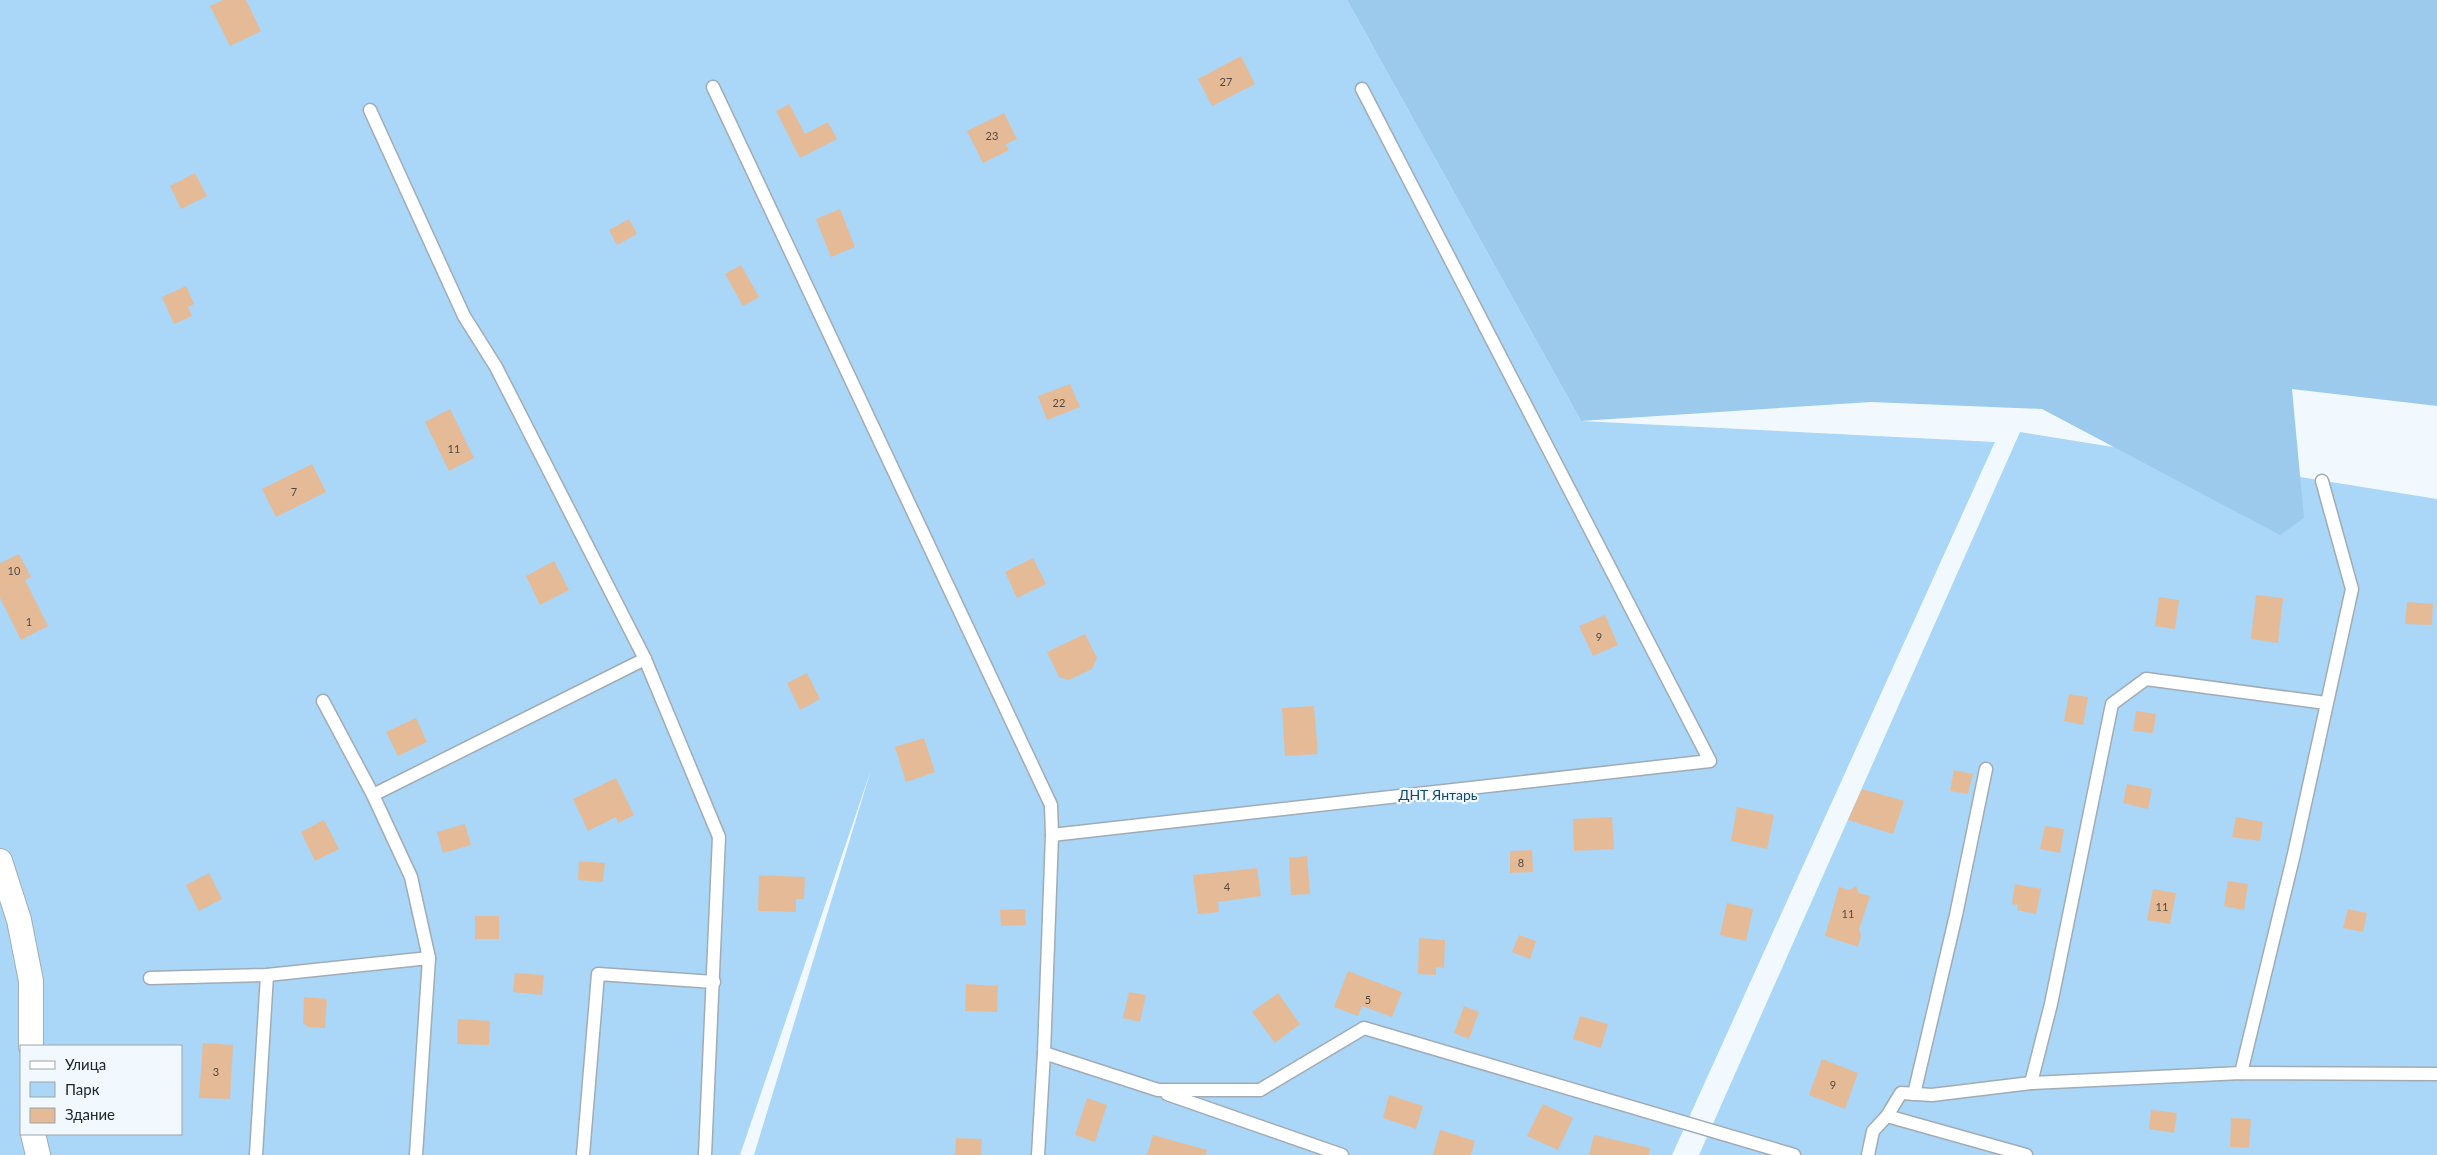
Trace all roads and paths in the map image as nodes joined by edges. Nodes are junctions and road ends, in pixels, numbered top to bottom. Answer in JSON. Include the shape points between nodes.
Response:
{"nodes":[{"id":1,"x":713,"y":88,"type":"dead end"},
{"id":2,"x":1362,"y":89,"type":"dead end"},
{"id":3,"x":370,"y":110,"type":"dead end"},
{"id":4,"x":2322,"y":481,"type":"dead end"},
{"id":5,"x":645,"y":659,"type":"junction"},
{"id":6,"x":323,"y":701,"type":"dead end"},
{"id":7,"x":2326,"y":703,"type":"junction"},
{"id":8,"x":1986,"y":769,"type":"dead end"},
{"id":9,"x":373,"y":795,"type":"junction"},
{"id":10,"x":1052,"y":835,"type":"junction"},
{"id":11,"x":0,"y":861,"type":"edge"},
{"id":12,"x":428,"y":958,"type":"junction"},
{"id":13,"x":267,"y":975,"type":"junction"},
{"id":14,"x":150,"y":978,"type":"dead end"},
{"id":15,"x":714,"y":982,"type":"junction"},
{"id":16,"x":31,"y":1045,"type":"edge"},
{"id":17,"x":1044,"y":1053,"type":"junction"},
{"id":18,"x":2240,"y":1073,"type":"junction"},
{"id":19,"x":2437,"y":1074,"type":"edge"},
{"id":20,"x":2032,"y":1083,"type":"junction"},
{"id":21,"x":1158,"y":1090,"type":"junction"},
{"id":22,"x":1914,"y":1094,"type":"junction"},
{"id":23,"x":1887,"y":1116,"type":"junction"},
{"id":24,"x":33,"y":1135,"type":"edge"},
{"id":25,"x":38,"y":1155,"type":"edge"},
{"id":26,"x":256,"y":1155,"type":"edge"},
{"id":27,"x":416,"y":1155,"type":"edge"},
{"id":28,"x":583,"y":1155,"type":"edge"},
{"id":29,"x":705,"y":1155,"type":"edge"},
{"id":30,"x":1038,"y":1155,"type":"edge"},
{"id":31,"x":1342,"y":1155,"type":"edge"},
{"id":32,"x":1794,"y":1155,"type":"edge"},
{"id":33,"x":1868,"y":1155,"type":"edge"},
{"id":34,"x":2026,"y":1155,"type":"edge"}],
"edges":[{"from":1,"to":10,"type":"lane","via":[[1050,805]]},
{"from":2,"to":10,"type":"lane","via":[[1710,761]]},
{"from":3,"to":5,"type":"lane","via":[[464,316],[496,368]]},
{"from":4,"to":7,"type":"lane","via":[[2352,589]]},
{"from":5,"to":9,"type":"lane"},
{"from":5,"to":15,"type":"lane","via":[[719,837]]},
{"from":6,"to":9,"type":"lane"},
{"from":7,"to":18,"type":"lane","via":[[2294,854]]},
{"from":7,"to":20,"type":"lane","via":[[2146,679],[2112,704]]},
{"from":8,"to":22,"type":"lane"},
{"from":9,"to":12,"type":"lane","via":[[411,877]]},
{"from":10,"to":17,"type":"lane"},
{"from":11,"to":16,"type":"street","via":[[19,920],[31,981]]},
{"from":12,"to":13,"type":"lane"},
{"from":12,"to":27,"type":"lane"},
{"from":13,"to":14,"type":"lane"},
{"from":13,"to":26,"type":"lane"},
{"from":15,"to":28,"type":"lane","via":[[598,974]]},
{"from":15,"to":29,"type":"lane"},
{"from":17,"to":21,"type":"lane"},
{"from":17,"to":30,"type":"lane"},
{"from":18,"to":19,"type":"lane"},
{"from":18,"to":20,"type":"lane"},
{"from":20,"to":22,"type":"lane","via":[[1932,1095]]},
{"from":21,"to":31,"type":"lane"},
{"from":21,"to":32,"type":"lane","via":[[1260,1090],[1364,1028]]},
{"from":22,"to":23,"type":"lane","via":[[1900,1093]]},
{"from":23,"to":33,"type":"lane","via":[[1874,1131]]},
{"from":23,"to":34,"type":"lane"},
{"from":24,"to":25,"type":"street"}]}
